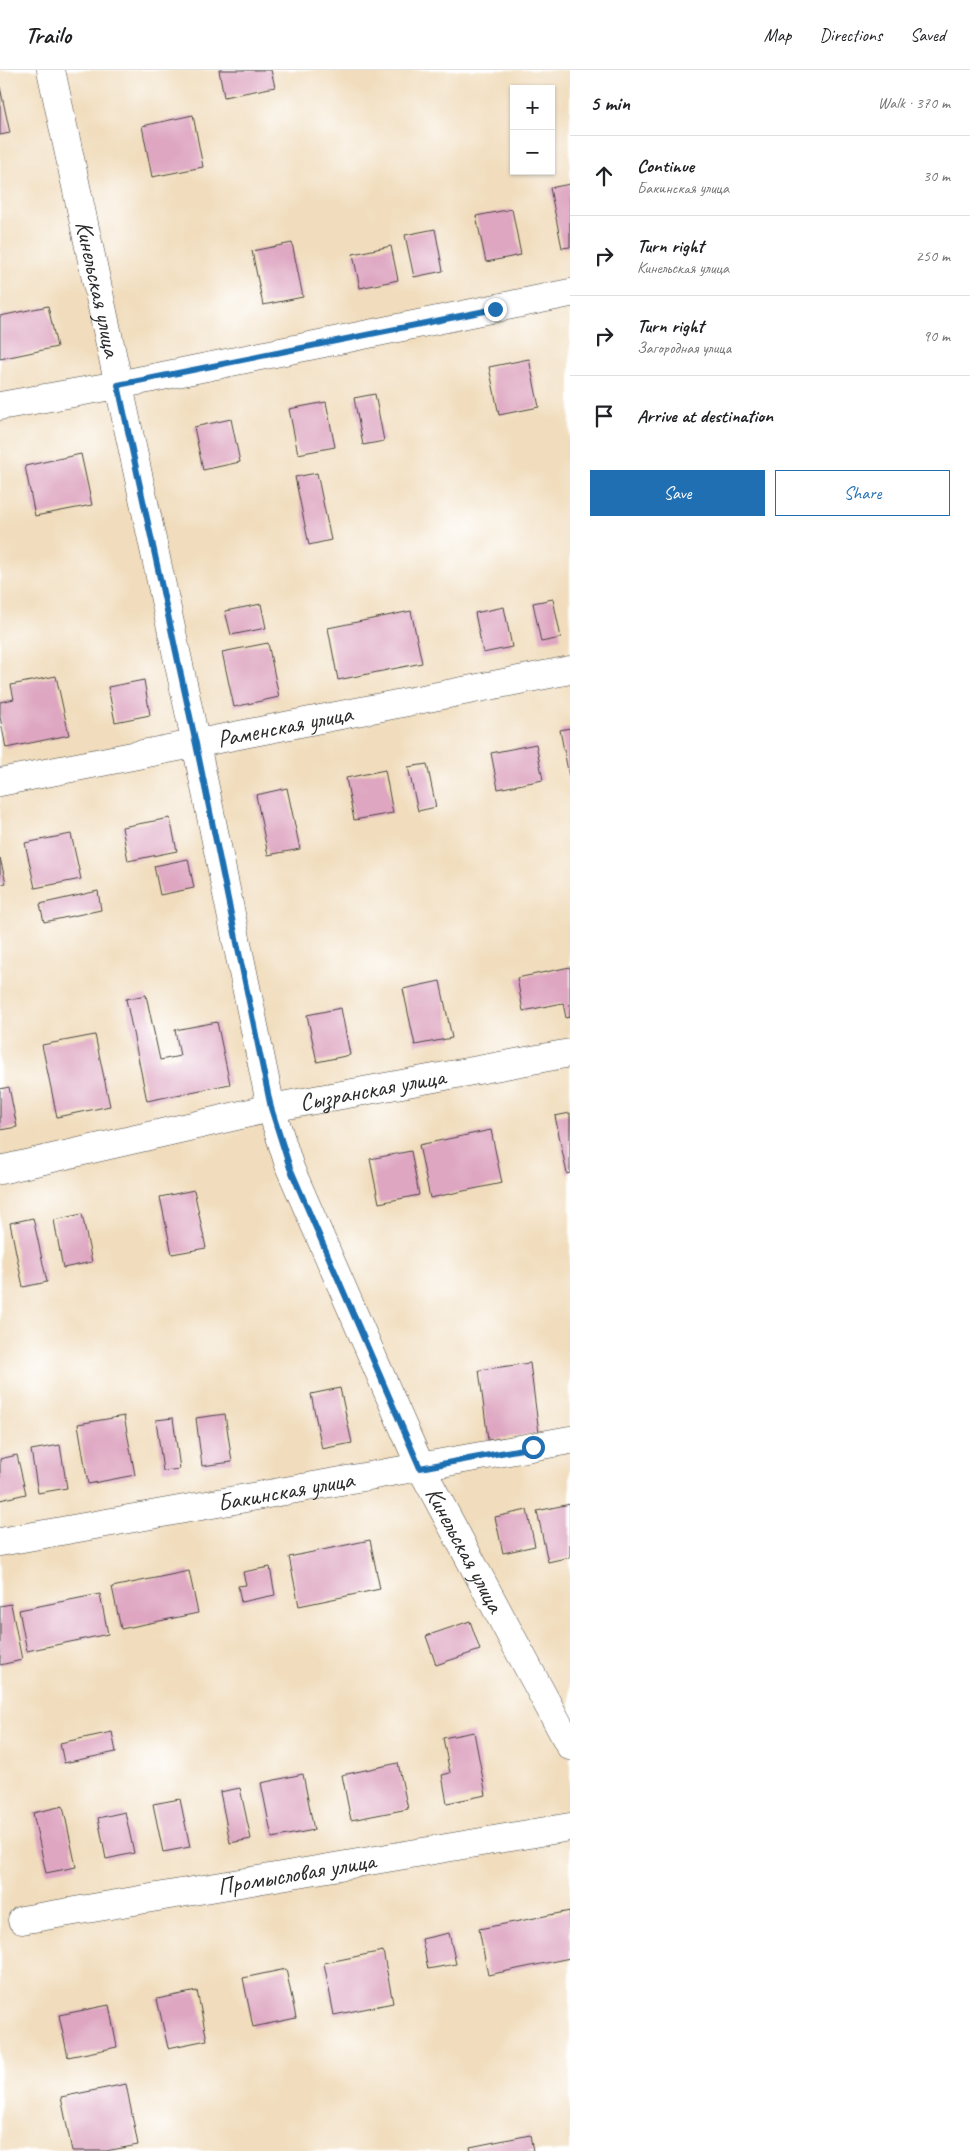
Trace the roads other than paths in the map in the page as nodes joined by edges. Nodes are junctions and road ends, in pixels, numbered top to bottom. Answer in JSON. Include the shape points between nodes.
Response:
{"nodes":[{"id":1,"x":51,"y":70,"type":"edge"},
{"id":2,"x":570,"y":294,"type":"edge"},
{"id":3,"x":118,"y":385,"type":"junction"},
{"id":4,"x":0,"y":406,"type":"edge"},
{"id":5,"x":570,"y":670,"type":"edge"},
{"id":6,"x":196,"y":744,"type":"junction"},
{"id":7,"x":0,"y":782,"type":"edge"},
{"id":8,"x":570,"y":1053,"type":"edge"},
{"id":9,"x":271,"y":1108,"type":"junction"},
{"id":10,"x":0,"y":1170,"type":"edge"},
{"id":11,"x":570,"y":1440,"type":"edge"},
{"id":12,"x":420,"y":1468,"type":"junction"},
{"id":13,"x":0,"y":1542,"type":"edge"},
{"id":14,"x":570,"y":1746,"type":"edge"},
{"id":15,"x":570,"y":1827,"type":"edge"},
{"id":16,"x":22,"y":1920,"type":"dead end"}],
"edges":[{"from":1,"to":3,"type":"street","name":"Кинельская улица"},
{"from":2,"to":3,"type":"street"},
{"from":3,"to":4,"type":"street"},
{"from":3,"to":6,"type":"street","name":"Кинельская улица"},
{"from":5,"to":6,"type":"street","name":"Раменская улица"},
{"from":6,"to":7,"type":"street","name":"Раменская улица"},
{"from":6,"to":9,"type":"street","name":"Кинельская улица"},
{"from":8,"to":9,"type":"street","name":"Сызранская улица"},
{"from":9,"to":10,"type":"street","name":"Сызранская улица"},
{"from":9,"to":12,"type":"street","name":"Кинельская улица","via":[[290,1168]]},
{"from":11,"to":12,"type":"street","name":"Бакинская улица"},
{"from":12,"to":13,"type":"street","name":"Бакинская улица"},
{"from":12,"to":14,"type":"street","name":"Кинельская улица"},
{"from":15,"to":16,"type":"street","name":"Промысловая улица"}]}
